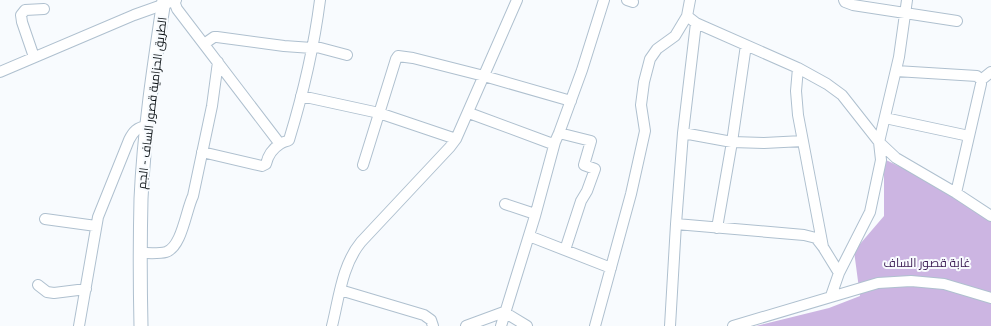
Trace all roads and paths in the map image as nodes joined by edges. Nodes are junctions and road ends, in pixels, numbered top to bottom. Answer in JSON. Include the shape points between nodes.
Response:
{"nodes":[{"id":1,"x":320,"y":0,"type":"edge"},
{"id":2,"x":517,"y":0,"type":"edge"},
{"id":3,"x":604,"y":0,"type":"edge"},
{"id":4,"x":690,"y":0,"type":"edge"},
{"id":5,"x":844,"y":0,"type":"edge"},
{"id":6,"x":908,"y":0,"type":"edge"},
{"id":7,"x":170,"y":2,"type":"edge"},
{"id":8,"x":44,"y":9,"type":"dead end"},
{"id":9,"x":906,"y":12,"type":"junction"},
{"id":10,"x":687,"y":16,"type":"junction"},
{"id":11,"x":957,"y":21,"type":"dead end"},
{"id":12,"x":696,"y":23,"type":"junction"},
{"id":13,"x":204,"y":44,"type":"junction"},
{"id":14,"x":746,"y":45,"type":"junction"},
{"id":15,"x":312,"y":47,"type":"junction"},
{"id":16,"x":347,"y":54,"type":"dead end"},
{"id":17,"x":34,"y":57,"type":"junction"},
{"id":18,"x":218,"y":62,"type":"junction"},
{"id":19,"x":798,"y":68,"type":"junction"},
{"id":20,"x":896,"y":71,"type":"junction"},
{"id":21,"x":0,"y":72,"type":"edge"},
{"id":22,"x":991,"y":72,"type":"edge"},
{"id":23,"x":484,"y":76,"type":"junction"},
{"id":24,"x":981,"y":80,"type":"junction"},
{"id":25,"x":301,"y":96,"type":"junction"},
{"id":26,"x":571,"y":102,"type":"junction"},
{"id":27,"x":379,"y":113,"type":"junction"},
{"id":28,"x":469,"y":113,"type":"junction"},
{"id":29,"x":884,"y":118,"type":"junction"},
{"id":30,"x":147,"y":126,"type":"junction"},
{"id":31,"x":683,"y":133,"type":"junction"},
{"id":32,"x":969,"y":136,"type":"junction"},
{"id":33,"x":557,"y":138,"type":"junction"},
{"id":34,"x":456,"y":139,"type":"junction"},
{"id":35,"x":803,"y":141,"type":"junction"},
{"id":36,"x":732,"y":142,"type":"junction"},
{"id":37,"x":879,"y":142,"type":"junction"},
{"id":38,"x":280,"y":144,"type":"junction"},
{"id":39,"x":202,"y":152,"type":"junction"},
{"id":40,"x":364,"y":165,"type":"dead end"},
{"id":41,"x":956,"y":193,"type":"junction"},
{"id":42,"x":505,"y":204,"type":"dead end"},
{"id":43,"x":535,"y":216,"type":"junction"},
{"id":44,"x":991,"y":216,"type":"edge"},
{"id":45,"x":45,"y":219,"type":"dead end"},
{"id":46,"x":676,"y":224,"type":"junction"},
{"id":47,"x":96,"y":226,"type":"junction"},
{"id":48,"x":717,"y":228,"type":"junction"},
{"id":49,"x":529,"y":236,"type":"junction"},
{"id":50,"x":823,"y":247,"type":"junction"},
{"id":51,"x":565,"y":250,"type":"junction"},
{"id":52,"x":141,"y":254,"type":"junction"},
{"id":53,"x":611,"y":268,"type":"junction"},
{"id":54,"x":839,"y":273,"type":"junction"},
{"id":55,"x":38,"y":285,"type":"dead end"},
{"id":56,"x":86,"y":288,"type":"junction"},
{"id":57,"x":340,"y":290,"type":"junction"},
{"id":58,"x":831,"y":296,"type":"junction"},
{"id":59,"x":991,"y":298,"type":"edge"},
{"id":60,"x":504,"y":312,"type":"junction"},
{"id":61,"x":79,"y":326,"type":"edge"},
{"id":62,"x":141,"y":326,"type":"edge"},
{"id":63,"x":332,"y":326,"type":"edge"},
{"id":64,"x":433,"y":326,"type":"edge"},
{"id":65,"x":466,"y":326,"type":"edge"},
{"id":66,"x":501,"y":326,"type":"edge"},
{"id":67,"x":527,"y":326,"type":"edge"},
{"id":68,"x":595,"y":326,"type":"edge"},
{"id":69,"x":670,"y":326,"type":"edge"},
{"id":70,"x":733,"y":326,"type":"edge"}],
"edges":[{"from":1,"to":15,"type":"street"},
{"from":2,"to":23,"type":"street"},
{"from":3,"to":26,"type":"street"},
{"from":4,"to":10,"type":"street"},
{"from":5,"to":9,"type":"street","via":[[853,5]]},
{"from":6,"to":9,"type":"street"},
{"from":7,"to":13,"type":"street"},
{"from":7,"to":17,"type":"street"},
{"from":7,"to":30,"type":"main road","name":"الطريق الحزامية قصور الساف - الجم"},
{"from":8,"to":17,"type":"street","via":[[26,10],[21,15]]},
{"from":9,"to":11,"type":"street"},
{"from":9,"to":20,"type":"street"},
{"from":10,"to":12,"type":"street"},
{"from":10,"to":53,"type":"street","via":[[675,36],[657,49],[650,60],[641,105],[645,131]]},
{"from":12,"to":14,"type":"street"},
{"from":12,"to":31,"type":"street"},
{"from":13,"to":15,"type":"street","via":[[217,37]]},
{"from":13,"to":18,"type":"street"},
{"from":14,"to":19,"type":"street"},
{"from":14,"to":36,"type":"street"},
{"from":15,"to":16,"type":"street"},
{"from":15,"to":25,"type":"street"},
{"from":17,"to":21,"type":"street"},
{"from":18,"to":38,"type":"street"},
{"from":18,"to":39,"type":"street"},
{"from":19,"to":35,"type":"street","via":[[796,91]]},
{"from":19,"to":37,"type":"street","via":[[842,95]]},
{"from":20,"to":24,"type":"street","via":[[977,76]]},
{"from":20,"to":29,"type":"street"},
{"from":22,"to":24,"type":"street"},
{"from":23,"to":26,"type":"street"},
{"from":23,"to":27,"type":"street","via":[[398,56]]},
{"from":23,"to":28,"type":"street"},
{"from":24,"to":32,"type":"street"},
{"from":25,"to":27,"type":"street"},
{"from":25,"to":38,"type":"street","via":[[289,140]]},
{"from":26,"to":33,"type":"street"},
{"from":27,"to":34,"type":"street"},
{"from":27,"to":40,"type":"street"},
{"from":28,"to":33,"type":"street","via":[[550,143]]},
{"from":28,"to":34,"type":"street"},
{"from":29,"to":32,"type":"street"},
{"from":29,"to":37,"type":"street"},
{"from":30,"to":47,"type":"street","via":[[138,128],[129,140]]},
{"from":30,"to":52,"type":"main road","name":"الطريق الحزامية قصور الساف - الجم","via":[[141,198]]},
{"from":31,"to":36,"type":"street"},
{"from":31,"to":46,"type":"street"},
{"from":32,"to":41,"type":"street"},
{"from":33,"to":43,"type":"street"},
{"from":33,"to":51,"type":"street","via":[[591,141],[584,165],[595,169],[581,201]]},
{"from":34,"to":57,"type":"street","via":[[356,247]]},
{"from":35,"to":36,"type":"street"},
{"from":35,"to":50,"type":"street"},
{"from":36,"to":48,"type":"street"},
{"from":37,"to":41,"type":"street","via":[[896,158]]},
{"from":37,"to":54,"type":"street","via":[[881,160],[870,212]]},
{"from":38,"to":39,"type":"street","via":[[262,166]]},
{"from":39,"to":52,"type":"street","via":[[193,196],[175,246],[166,252]]},
{"from":41,"to":44,"type":"street"},
{"from":42,"to":43,"type":"street"},
{"from":43,"to":49,"type":"street"},
{"from":45,"to":47,"type":"street"},
{"from":46,"to":48,"type":"street"},
{"from":46,"to":69,"type":"street"},
{"from":47,"to":56,"type":"street"},
{"from":48,"to":50,"type":"street","via":[[804,235],[816,238]]},
{"from":49,"to":51,"type":"street"},
{"from":49,"to":60,"type":"street"},
{"from":50,"to":54,"type":"street"},
{"from":51,"to":53,"type":"street"},
{"from":52,"to":62,"type":"main road","name":"الطريق الحزامية قصور الساف - الجم"},
{"from":53,"to":68,"type":"street"},
{"from":54,"to":58,"type":"street"},
{"from":55,"to":56,"type":"street","via":[[47,292],[54,293]]},
{"from":56,"to":61,"type":"street"},
{"from":57,"to":63,"type":"street"},
{"from":57,"to":64,"type":"street","via":[[424,315],[431,320]]},
{"from":58,"to":59,"type":"street","via":[[878,283],[911,281],[944,284]]},
{"from":58,"to":70,"type":"street"},
{"from":60,"to":65,"type":"street"},
{"from":60,"to":66,"type":"street"},
{"from":60,"to":67,"type":"street"}]}
